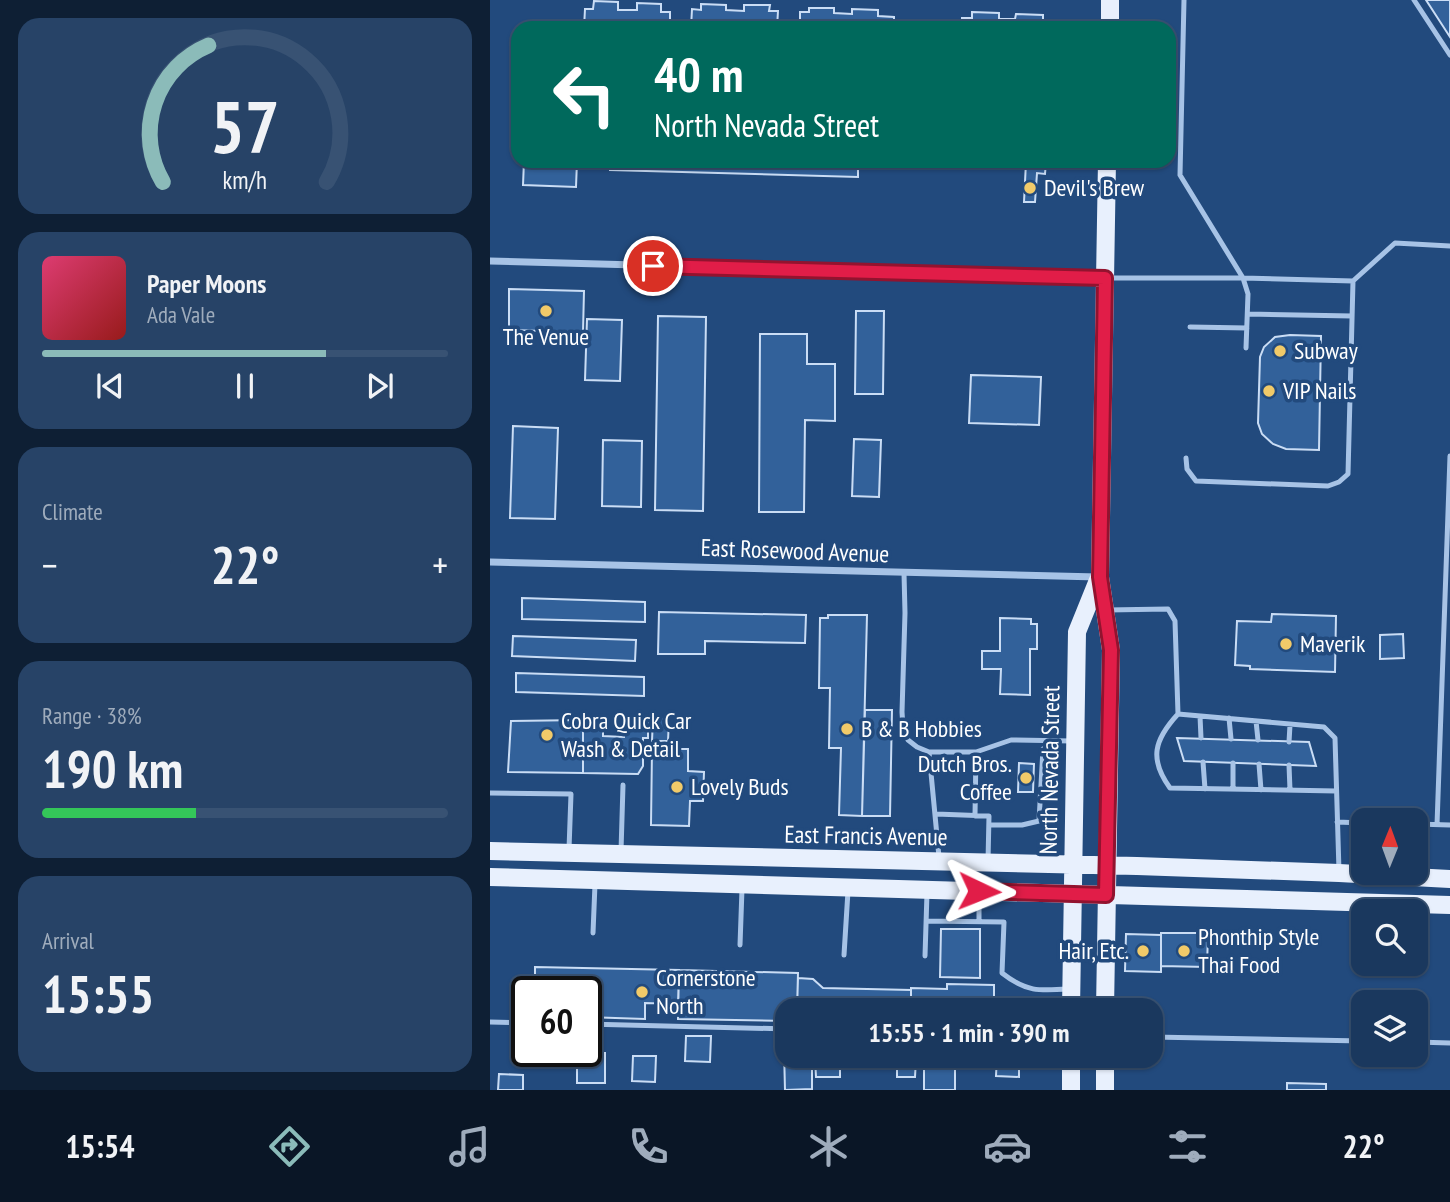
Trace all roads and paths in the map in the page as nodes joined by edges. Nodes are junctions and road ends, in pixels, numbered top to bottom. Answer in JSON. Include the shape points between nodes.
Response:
{"nodes":[{"id":1,"x":1110,"y":0,"type":"edge"},
{"id":2,"x":1184,"y":0,"type":"edge"},
{"id":3,"x":1414,"y":0,"type":"edge"},
{"id":4,"x":1110,"y":21,"type":"edge"},
{"id":5,"x":1450,"y":55,"type":"edge"},
{"id":6,"x":1107,"y":168,"type":"edge"},
{"id":7,"x":1450,"y":246,"type":"edge"},
{"id":8,"x":490,"y":261,"type":"edge"},
{"id":9,"x":1105,"y":278,"type":"junction"},
{"id":10,"x":1243,"y":278,"type":"junction"},
{"id":11,"x":1353,"y":281,"type":"junction"},
{"id":12,"x":1248,"y":314,"type":"junction"},
{"id":13,"x":1352,"y":316,"type":"junction"},
{"id":14,"x":1190,"y":327,"type":"dead end"},
{"id":15,"x":1247,"y":328,"type":"junction"},
{"id":16,"x":1247,"y":348,"type":"dead end"},
{"id":17,"x":1450,"y":456,"type":"edge"},
{"id":18,"x":1186,"y":458,"type":"dead end"},
{"id":19,"x":490,"y":562,"type":"edge"},
{"id":20,"x":904,"y":573,"type":"junction"},
{"id":21,"x":1100,"y":577,"type":"junction"},
{"id":22,"x":1104,"y":611,"type":"junction"},
{"id":23,"x":1178,"y":714,"type":"junction"},
{"id":24,"x":1200,"y":716,"type":"junction"},
{"id":25,"x":1229,"y":718,"type":"junction"},
{"id":26,"x":1256,"y":721,"type":"junction"},
{"id":27,"x":1290,"y":724,"type":"junction"},
{"id":28,"x":1201,"y":738,"type":"dead end"},
{"id":29,"x":1231,"y":739,"type":"dead end"},
{"id":30,"x":1258,"y":740,"type":"dead end"},
{"id":31,"x":1055,"y":741,"type":"junction"},
{"id":32,"x":1076,"y":741,"type":"junction"},
{"id":33,"x":1289,"y":742,"type":"dead end"},
{"id":34,"x":929,"y":752,"type":"junction"},
{"id":35,"x":976,"y":752,"type":"junction"},
{"id":36,"x":1203,"y":762,"type":"dead end"},
{"id":37,"x":1233,"y":763,"type":"dead end"},
{"id":38,"x":1259,"y":764,"type":"dead end"},
{"id":39,"x":1289,"y":765,"type":"dead end"},
{"id":40,"x":623,"y":785,"type":"dead end"},
{"id":41,"x":1205,"y":789,"type":"junction"},
{"id":42,"x":1233,"y":789,"type":"junction"},
{"id":43,"x":1261,"y":790,"type":"junction"},
{"id":44,"x":1290,"y":790,"type":"junction"},
{"id":45,"x":1336,"y":790,"type":"junction"},
{"id":46,"x":490,"y":793,"type":"edge"},
{"id":47,"x":936,"y":814,"type":"junction"},
{"id":48,"x":975,"y":816,"type":"junction"},
{"id":49,"x":1337,"y":822,"type":"junction"},
{"id":50,"x":1351,"y":823,"type":"edge"},
{"id":51,"x":989,"y":825,"type":"junction"},
{"id":52,"x":1428,"y":825,"type":"edge"},
{"id":53,"x":1437,"y":825,"type":"junction"},
{"id":54,"x":1450,"y":825,"type":"edge"},
{"id":55,"x":490,"y":851,"type":"edge"},
{"id":56,"x":569,"y":853,"type":"junction"},
{"id":57,"x":622,"y":854,"type":"junction"},
{"id":58,"x":939,"y":862,"type":"junction"},
{"id":59,"x":988,"y":862,"type":"junction"},
{"id":60,"x":1073,"y":864,"type":"junction"},
{"id":61,"x":1106,"y":865,"type":"junction"},
{"id":62,"x":1339,"y":873,"type":"junction"},
{"id":63,"x":490,"y":877,"type":"edge"},
{"id":64,"x":1450,"y":879,"type":"edge"},
{"id":65,"x":596,"y":880,"type":"junction"},
{"id":66,"x":742,"y":884,"type":"junction"},
{"id":67,"x":848,"y":888,"type":"junction"},
{"id":68,"x":927,"y":890,"type":"junction"},
{"id":69,"x":979,"y":891,"type":"junction"},
{"id":70,"x":1072,"y":894,"type":"junction"},
{"id":71,"x":1106,"y":895,"type":"junction"},
{"id":72,"x":1450,"y":905,"type":"edge"},
{"id":73,"x":926,"y":921,"type":"junction"},
{"id":74,"x":979,"y":922,"type":"junction"},
{"id":75,"x":593,"y":933,"type":"dead end"},
{"id":76,"x":740,"y":945,"type":"dead end"},
{"id":77,"x":844,"y":955,"type":"dead end"},
{"id":78,"x":925,"y":956,"type":"dead end"},
{"id":79,"x":1072,"y":989,"type":"junction"},
{"id":80,"x":1072,"y":998,"type":"edge"},
{"id":81,"x":1105,"y":998,"type":"edge"},
{"id":82,"x":490,"y":1022,"type":"edge"},
{"id":83,"x":511,"y":1023,"type":"edge"},
{"id":84,"x":602,"y":1024,"type":"edge"},
{"id":85,"x":775,"y":1029,"type":"edge"},
{"id":86,"x":1163,"y":1037,"type":"edge"},
{"id":87,"x":1351,"y":1041,"type":"edge"},
{"id":88,"x":1428,"y":1042,"type":"edge"},
{"id":89,"x":1450,"y":1042,"type":"edge"},
{"id":90,"x":1071,"y":1068,"type":"edge"},
{"id":91,"x":1104,"y":1068,"type":"edge"},
{"id":92,"x":1071,"y":1090,"type":"edge"},
{"id":93,"x":1105,"y":1090,"type":"edge"}],
"edges":[{"from":1,"to":4,"type":"main road"},
{"from":2,"to":10,"type":"lane","via":[[1180,175]]},
{"from":3,"to":5,"type":"lane"},
{"from":6,"to":9,"type":"main road","name":"North Nevada Street"},
{"from":7,"to":11,"type":"lane","via":[[1395,243]]},
{"from":8,"to":9,"type":"street"},
{"from":9,"to":10,"type":"lane"},
{"from":9,"to":21,"type":"main road","name":"North Nevada Street"},
{"from":10,"to":11,"type":"lane"},
{"from":10,"to":12,"type":"lane"},
{"from":11,"to":13,"type":"lane"},
{"from":12,"to":13,"type":"lane"},
{"from":12,"to":15,"type":"lane"},
{"from":13,"to":18,"type":"lane","via":[[1350,463],[1348,474],[1339,482],[1196,481],[1186,469]]},
{"from":14,"to":15,"type":"lane"},
{"from":15,"to":16,"type":"lane"},
{"from":17,"to":53,"type":"lane"},
{"from":19,"to":20,"type":"street","name":"East Rosewood Avenue"},
{"from":20,"to":21,"type":"street","name":"East Rosewood Avenue"},
{"from":20,"to":34,"type":"lane","via":[[903,728],[908,740]]},
{"from":21,"to":22,"type":"main road","name":"North Nevada Street"},
{"from":21,"to":32,"type":"main road","name":"North Nevada Street","via":[[1077,632]]},
{"from":22,"to":23,"type":"lane","via":[[1168,609],[1175,621]]},
{"from":22,"to":61,"type":"main road","name":"North Nevada Street","via":[[1111,650]]},
{"from":23,"to":24,"type":"lane"},
{"from":23,"to":41,"type":"lane","via":[[1165,727],[1157,747],[1158,771],[1170,788]]},
{"from":24,"to":25,"type":"lane"},
{"from":24,"to":28,"type":"lane"},
{"from":25,"to":26,"type":"lane"},
{"from":25,"to":29,"type":"lane"},
{"from":26,"to":27,"type":"lane"},
{"from":26,"to":30,"type":"lane"},
{"from":27,"to":33,"type":"lane"},
{"from":27,"to":45,"type":"lane","via":[[1324,727],[1335,738]]},
{"from":31,"to":32,"type":"lane"},
{"from":31,"to":35,"type":"lane","via":[[1012,740]]},
{"from":31,"to":51,"type":"lane","via":[[1044,749],[1039,821]]},
{"from":32,"to":60,"type":"main road","name":"North Nevada Street"},
{"from":34,"to":35,"type":"lane"},
{"from":34,"to":47,"type":"lane"},
{"from":35,"to":48,"type":"lane"},
{"from":36,"to":41,"type":"lane"},
{"from":37,"to":42,"type":"lane"},
{"from":38,"to":43,"type":"lane"},
{"from":39,"to":44,"type":"lane"},
{"from":40,"to":57,"type":"lane"},
{"from":41,"to":42,"type":"lane"},
{"from":42,"to":43,"type":"lane"},
{"from":43,"to":44,"type":"lane"},
{"from":44,"to":45,"type":"lane"},
{"from":45,"to":49,"type":"lane"},
{"from":46,"to":56,"type":"lane","via":[[571,794]]},
{"from":47,"to":48,"type":"lane"},
{"from":47,"to":58,"type":"lane"},
{"from":48,"to":51,"type":"lane","via":[[989,816]]},
{"from":49,"to":50,"type":"lane"},
{"from":49,"to":62,"type":"lane"},
{"from":51,"to":59,"type":"lane"},
{"from":52,"to":53,"type":"lane"},
{"from":53,"to":54,"type":"lane"},
{"from":55,"to":56,"type":"main road","name":"East Francis Avenue"},
{"from":56,"to":57,"type":"main road","name":"East Francis Avenue"},
{"from":57,"to":58,"type":"main road","name":"East Francis Avenue"},
{"from":58,"to":59,"type":"main road","name":"East Francis Avenue"},
{"from":59,"to":60,"type":"main road","name":"East Francis Avenue"},
{"from":60,"to":61,"type":"main road","name":"East Francis Avenue"},
{"from":60,"to":70,"type":"main road","name":"North Nevada Street"},
{"from":61,"to":62,"type":"main road","name":"East Francis Avenue"},
{"from":61,"to":71,"type":"main road","name":"North Nevada Street"},
{"from":62,"to":64,"type":"main road","name":"East Francis Avenue"},
{"from":63,"to":65,"type":"main road","name":"East Francis Avenue"},
{"from":65,"to":66,"type":"main road","name":"East Francis Avenue"},
{"from":65,"to":75,"type":"lane"},
{"from":66,"to":67,"type":"main road","name":"East Francis Avenue"},
{"from":66,"to":76,"type":"lane"},
{"from":67,"to":68,"type":"main road","name":"East Francis Avenue"},
{"from":67,"to":77,"type":"lane"},
{"from":68,"to":69,"type":"main road","name":"East Francis Avenue"},
{"from":68,"to":73,"type":"lane"},
{"from":69,"to":70,"type":"main road","name":"East Francis Avenue"},
{"from":69,"to":74,"type":"lane"},
{"from":70,"to":71,"type":"main road","name":"East Francis Avenue"},
{"from":70,"to":79,"type":"main road","name":"North Nevada Street"},
{"from":71,"to":72,"type":"main road","name":"East Francis Avenue"},
{"from":71,"to":81,"type":"main road","name":"North Nevada Street"},
{"from":73,"to":74,"type":"lane"},
{"from":73,"to":78,"type":"lane"},
{"from":74,"to":79,"type":"lane","via":[[1004,922],[1002,973],[1032,990]]},
{"from":79,"to":80,"type":"main road","name":"North Nevada Street"},
{"from":82,"to":83,"type":"lane"},
{"from":84,"to":85,"type":"lane"},
{"from":86,"to":87,"type":"lane"},
{"from":88,"to":89,"type":"lane"},
{"from":90,"to":92,"type":"main road"},
{"from":91,"to":93,"type":"main road"}]}
